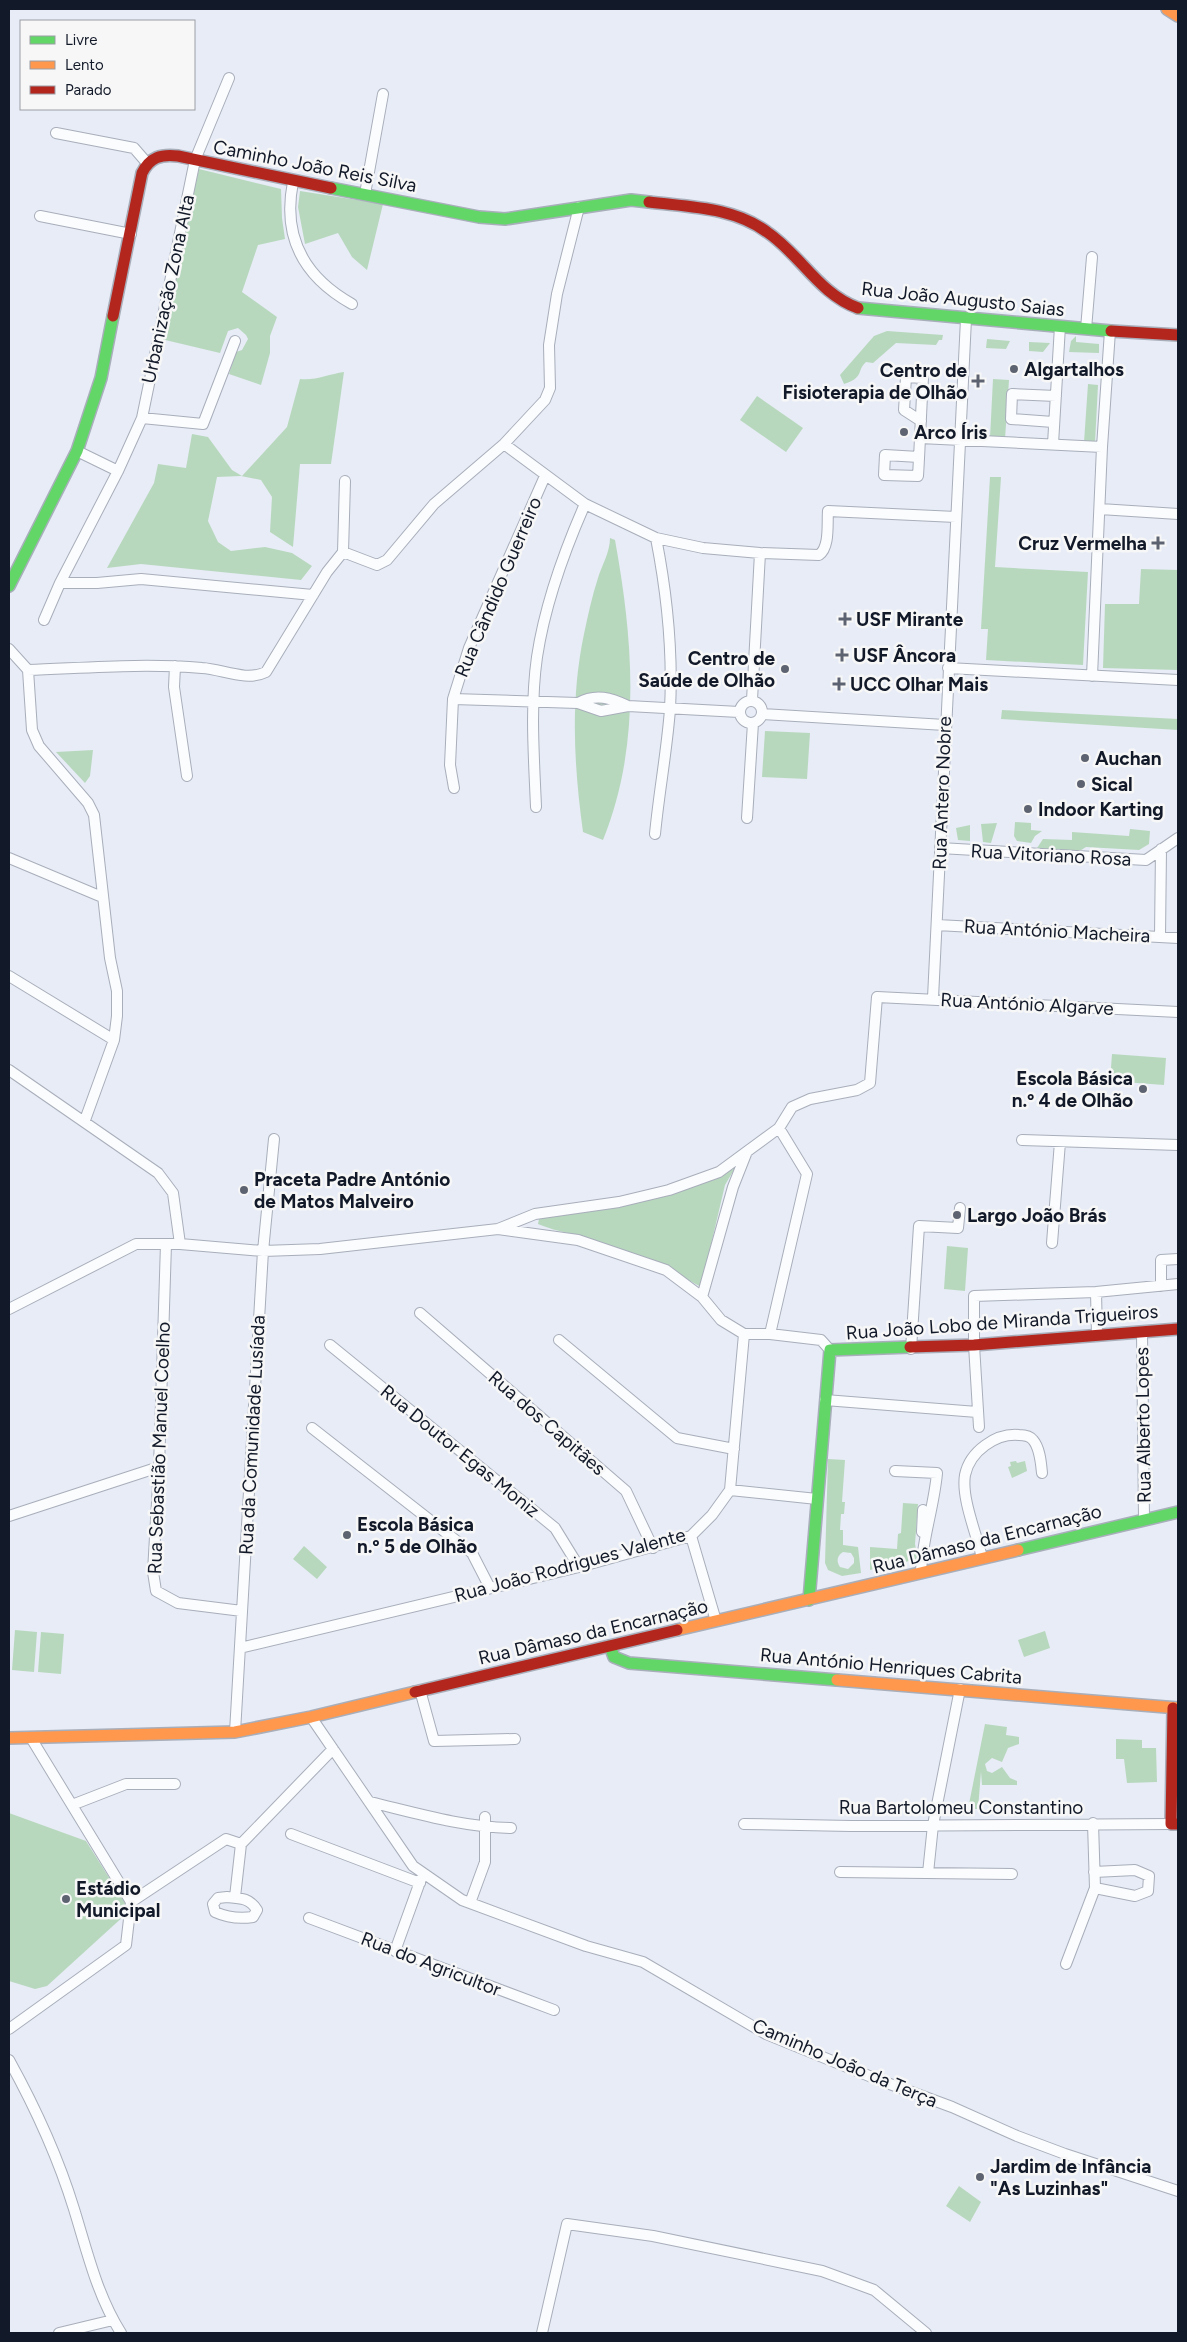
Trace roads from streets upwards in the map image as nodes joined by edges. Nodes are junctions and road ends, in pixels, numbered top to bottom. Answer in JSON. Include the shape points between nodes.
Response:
{"nodes":[{"id":1,"x":1167,"y":9,"type":"edge"},
{"id":2,"x":1178,"y":16,"type":"edge"},
{"id":3,"x":229,"y":78,"type":"dead end"},
{"id":4,"x":383,"y":94,"type":"dead end"},
{"id":5,"x":56,"y":133,"type":"dead end"},
{"id":6,"x":195,"y":160,"type":"junction"},
{"id":7,"x":147,"y":163,"type":"junction"},
{"id":8,"x":293,"y":182,"type":"junction"},
{"id":9,"x":366,"y":194,"type":"junction"},
{"id":10,"x":579,"y":208,"type":"junction"},
{"id":11,"x":40,"y":216,"type":"dead end"},
{"id":12,"x":479,"y":217,"type":"joint"},
{"id":13,"x":131,"y":234,"type":"junction"},
{"id":14,"x":1092,"y":257,"type":"dead end"},
{"id":15,"x":352,"y":304,"type":"dead end"},
{"id":16,"x":966,"y":319,"type":"junction"},
{"id":17,"x":1060,"y":326,"type":"junction"},
{"id":18,"x":1086,"y":329,"type":"junction"},
{"id":19,"x":1110,"y":331,"type":"junction"},
{"id":20,"x":1178,"y":335,"type":"edge"},
{"id":21,"x":235,"y":342,"type":"dead end"},
{"id":22,"x":1056,"y":396,"type":"junction"},
{"id":23,"x":142,"y":418,"type":"junction"},
{"id":24,"x":921,"y":421,"type":"dead end"},
{"id":25,"x":1053,"y":422,"type":"junction"},
{"id":26,"x":920,"y":438,"type":"junction"},
{"id":27,"x":960,"y":439,"type":"junction"},
{"id":28,"x":504,"y":444,"type":"junction"},
{"id":29,"x":1053,"y":444,"type":"junction"},
{"id":30,"x":1102,"y":447,"type":"junction"},
{"id":31,"x":77,"y":451,"type":"junction"},
{"id":32,"x":919,"y":457,"type":"dead end"},
{"id":33,"x":118,"y":471,"type":"junction"},
{"id":34,"x":545,"y":476,"type":"junction"},
{"id":35,"x":346,"y":481,"type":"dead end"},
{"id":36,"x":585,"y":504,"type":"junction"},
{"id":37,"x":1100,"y":508,"type":"junction"},
{"id":38,"x":1178,"y":514,"type":"edge"},
{"id":39,"x":956,"y":517,"type":"junction"},
{"id":40,"x":656,"y":538,"type":"junction"},
{"id":41,"x":343,"y":552,"type":"junction"},
{"id":42,"x":760,"y":553,"type":"junction"},
{"id":43,"x":60,"y":583,"type":"junction"},
{"id":44,"x":9,"y":586,"type":"edge"},
{"id":45,"x":313,"y":595,"type":"junction"},
{"id":46,"x":44,"y":620,"type":"dead end"},
{"id":47,"x":9,"y":649,"type":"edge"},
{"id":48,"x":175,"y":666,"type":"junction"},
{"id":49,"x":948,"y":668,"type":"junction"},
{"id":50,"x":28,"y":670,"type":"junction"},
{"id":51,"x":1092,"y":676,"type":"junction"},
{"id":52,"x":1178,"y":680,"type":"edge"},
{"id":53,"x":453,"y":699,"type":"junction"},
{"id":54,"x":534,"y":700,"type":"junction"},
{"id":55,"x":752,"y":700,"type":"junction"},
{"id":56,"x":670,"y":709,"type":"junction"},
{"id":57,"x":739,"y":712,"type":"junction"},
{"id":58,"x":762,"y":714,"type":"junction"},
{"id":59,"x":753,"y":723,"type":"junction"},
{"id":60,"x":945,"y":725,"type":"junction"},
{"id":61,"x":187,"y":776,"type":"dead end"},
{"id":62,"x":454,"y":788,"type":"dead end"},
{"id":63,"x":536,"y":807,"type":"dead end"},
{"id":64,"x":747,"y":818,"type":"dead end"},
{"id":65,"x":655,"y":834,"type":"dead end"},
{"id":66,"x":1178,"y":838,"type":"edge"},
{"id":67,"x":940,"y":848,"type":"junction"},
{"id":68,"x":1161,"y":849,"type":"junction"},
{"id":69,"x":9,"y":858,"type":"edge"},
{"id":70,"x":102,"y":897,"type":"junction"},
{"id":71,"x":937,"y":925,"type":"junction"},
{"id":72,"x":1160,"y":936,"type":"junction"},
{"id":73,"x":1178,"y":938,"type":"edge"},
{"id":74,"x":9,"y":976,"type":"edge"},
{"id":75,"x":933,"y":998,"type":"junction"},
{"id":76,"x":1178,"y":1012,"type":"edge"},
{"id":77,"x":114,"y":1040,"type":"junction"},
{"id":78,"x":9,"y":1070,"type":"edge"},
{"id":79,"x":85,"y":1120,"type":"junction"},
{"id":80,"x":779,"y":1128,"type":"junction"},
{"id":81,"x":274,"y":1139,"type":"dead end"},
{"id":82,"x":1022,"y":1140,"type":"dead end"},
{"id":83,"x":1060,"y":1142,"type":"junction"},
{"id":84,"x":1178,"y":1145,"type":"edge"},
{"id":85,"x":746,"y":1153,"type":"junction"},
{"id":86,"x":960,"y":1208,"type":"dead end"},
{"id":87,"x":498,"y":1229,"type":"junction"},
{"id":88,"x":1052,"y":1243,"type":"dead end"},
{"id":89,"x":166,"y":1244,"type":"junction"},
{"id":90,"x":180,"y":1244,"type":"junction"},
{"id":91,"x":263,"y":1251,"type":"junction"},
{"id":92,"x":1178,"y":1259,"type":"edge"},
{"id":93,"x":1178,"y":1284,"type":"edge"},
{"id":94,"x":1161,"y":1286,"type":"junction"},
{"id":95,"x":1096,"y":1292,"type":"junction"},
{"id":96,"x":702,"y":1298,"type":"junction"},
{"id":97,"x":9,"y":1308,"type":"edge"},
{"id":98,"x":420,"y":1314,"type":"dead end"},
{"id":99,"x":1178,"y":1329,"type":"edge"},
{"id":100,"x":1142,"y":1332,"type":"junction"},
{"id":101,"x":744,"y":1334,"type":"junction"},
{"id":102,"x":770,"y":1334,"type":"junction"},
{"id":103,"x":1097,"y":1334,"type":"junction"},
{"id":104,"x":559,"y":1340,"type":"dead end"},
{"id":105,"x":330,"y":1345,"type":"dead end"},
{"id":106,"x":974,"y":1345,"type":"junction"},
{"id":107,"x":911,"y":1349,"type":"junction"},
{"id":108,"x":830,"y":1350,"type":"junction"},
{"id":109,"x":825,"y":1400,"type":"junction"},
{"id":110,"x":977,"y":1412,"type":"junction"},
{"id":111,"x":979,"y":1427,"type":"dead end"},
{"id":112,"x":312,"y":1428,"type":"dead end"},
{"id":113,"x":734,"y":1449,"type":"junction"},
{"id":114,"x":160,"y":1467,"type":"junction"},
{"id":115,"x":895,"y":1471,"type":"dead end"},
{"id":116,"x":1042,"y":1473,"type":"dead end"},
{"id":117,"x":730,"y":1490,"type":"junction"},
{"id":118,"x":817,"y":1500,"type":"junction"},
{"id":119,"x":923,"y":1510,"type":"dead end"},
{"id":120,"x":1178,"y":1512,"type":"edge"},
{"id":121,"x":9,"y":1516,"type":"edge"},
{"id":122,"x":1144,"y":1519,"type":"junction"},
{"id":123,"x":691,"y":1536,"type":"junction"},
{"id":124,"x":924,"y":1545,"type":"junction"},
{"id":125,"x":653,"y":1548,"type":"junction"},
{"id":126,"x":982,"y":1558,"type":"junction"},
{"id":127,"x":579,"y":1567,"type":"junction"},
{"id":128,"x":921,"y":1572,"type":"junction"},
{"id":129,"x":490,"y":1588,"type":"junction"},
{"id":130,"x":809,"y":1600,"type":"junction"},
{"id":131,"x":242,"y":1611,"type":"junction"},
{"id":132,"x":716,"y":1621,"type":"junction"},
{"id":133,"x":610,"y":1646,"type":"junction"},
{"id":134,"x":240,"y":1648,"type":"junction"},
{"id":135,"x":960,"y":1689,"type":"junction"},
{"id":136,"x":420,"y":1690,"type":"junction"},
{"id":137,"x":1175,"y":1708,"type":"edge"},
{"id":138,"x":312,"y":1717,"type":"junction"},
{"id":139,"x":235,"y":1732,"type":"junction"},
{"id":140,"x":9,"y":1738,"type":"edge"},
{"id":141,"x":31,"y":1738,"type":"junction"},
{"id":142,"x":515,"y":1739,"type":"dead end"},
{"id":143,"x":333,"y":1749,"type":"junction"},
{"id":144,"x":175,"y":1784,"type":"dead end"},
{"id":145,"x":370,"y":1802,"type":"junction"},
{"id":146,"x":72,"y":1805,"type":"junction"},
{"id":147,"x":486,"y":1817,"type":"dead end"},
{"id":148,"x":1093,"y":1823,"type":"junction"},
{"id":149,"x":744,"y":1824,"type":"dead end"},
{"id":150,"x":1175,"y":1824,"type":"edge"},
{"id":151,"x":932,"y":1825,"type":"junction"},
{"id":152,"x":486,"y":1828,"type":"junction"},
{"id":153,"x":511,"y":1828,"type":"dead end"},
{"id":154,"x":292,"y":1834,"type":"dead end"},
{"id":155,"x":241,"y":1844,"type":"junction"},
{"id":156,"x":840,"y":1872,"type":"dead end"},
{"id":157,"x":1094,"y":1872,"type":"junction"},
{"id":158,"x":928,"y":1873,"type":"junction"},
{"id":159,"x":1012,"y":1874,"type":"dead end"},
{"id":160,"x":421,"y":1878,"type":"junction"},
{"id":161,"x":1095,"y":1888,"type":"junction"},
{"id":162,"x":235,"y":1898,"type":"dead end"},
{"id":163,"x":131,"y":1902,"type":"junction"},
{"id":164,"x":470,"y":1903,"type":"junction"},
{"id":165,"x":309,"y":1918,"type":"dead end"},
{"id":166,"x":395,"y":1950,"type":"junction"},
{"id":167,"x":1066,"y":1964,"type":"dead end"},
{"id":168,"x":554,"y":2010,"type":"dead end"},
{"id":169,"x":9,"y":2029,"type":"edge"},
{"id":170,"x":9,"y":2060,"type":"edge"},
{"id":171,"x":1178,"y":2191,"type":"edge"},
{"id":172,"x":113,"y":2320,"type":"junction"},
{"id":173,"x":59,"y":2333,"type":"edge"},
{"id":174,"x":121,"y":2333,"type":"edge"},
{"id":175,"x":542,"y":2333,"type":"edge"},
{"id":176,"x":926,"y":2333,"type":"edge"}],
"edges":[{"from":1,"to":2,"type":"street"},
{"from":3,"to":6,"type":"street","name":"Urbanização Zona Alta"},
{"from":4,"to":9,"type":"street"},
{"from":5,"to":7,"type":"street","via":[[134,148]]},
{"from":6,"to":7,"type":"street","name":"Caminho João Reis Silva","via":[[160,154]]},
{"from":6,"to":8,"type":"street","name":"Caminho João Reis Silva"},
{"from":6,"to":23,"type":"street","name":"Urbanização Zona Alta"},
{"from":7,"to":13,"type":"street","via":[[140,182]]},
{"from":8,"to":9,"type":"street","name":"Caminho João Reis Silva"},
{"from":8,"to":15,"type":"street","via":[[290,213],[294,240],[303,261],[335,295]]},
{"from":9,"to":12,"type":"street","name":"Caminho João Reis Silva"},
{"from":10,"to":12,"type":"street","name":"Rua João Augusto Saias","via":[[504,219]]},
{"from":10,"to":16,"type":"street","name":"Rua João Augusto Saias","via":[[631,200],[727,212],[768,232],[829,292],[846,304],[860,309]]},
{"from":10,"to":28,"type":"street","via":[[557,294],[549,345],[550,388],[539,408]]},
{"from":11,"to":13,"type":"street"},
{"from":13,"to":31,"type":"street","via":[[102,378]]},
{"from":14,"to":18,"type":"street"},
{"from":16,"to":17,"type":"street","name":"Rua João Augusto Saias"},
{"from":16,"to":27,"type":"street","name":"Rua Antero Nobre"},
{"from":17,"to":18,"type":"street","name":"Rua João Augusto Saias"},
{"from":17,"to":22,"type":"street"},
{"from":18,"to":19,"type":"street","name":"Rua João Augusto Saias"},
{"from":19,"to":20,"type":"street","name":"Rua João Augusto Saias"},
{"from":19,"to":30,"type":"street"},
{"from":21,"to":23,"type":"street","via":[[203,424]]},
{"from":22,"to":25,"type":"street"},
{"from":22,"to":25,"type":"street","via":[[1012,394],[1011,419]]},
{"from":23,"to":33,"type":"street","name":"Urbanização Zona Alta"},
{"from":24,"to":26,"type":"street"},
{"from":25,"to":29,"type":"street"},
{"from":26,"to":27,"type":"street"},
{"from":26,"to":32,"type":"street"},
{"from":27,"to":29,"type":"street"},
{"from":27,"to":39,"type":"street","name":"Rua Antero Nobre"},
{"from":28,"to":34,"type":"street"},
{"from":28,"to":41,"type":"street","via":[[434,504],[387,560],[377,565]]},
{"from":29,"to":30,"type":"street"},
{"from":30,"to":37,"type":"street"},
{"from":31,"to":33,"type":"street"},
{"from":31,"to":44,"type":"street"},
{"from":33,"to":43,"type":"street","name":"Urbanização Zona Alta"},
{"from":34,"to":36,"type":"street"},
{"from":34,"to":53,"type":"street","name":"Rua Cândido Guerreiro","via":[[469,648]]},
{"from":35,"to":41,"type":"street"},
{"from":36,"to":40,"type":"street"},
{"from":36,"to":54,"type":"street","via":[[565,549],[549,599],[537,658]]},
{"from":37,"to":38,"type":"street"},
{"from":37,"to":51,"type":"street"},
{"from":39,"to":42,"type":"street","via":[[828,511],[824,551],[819,555]]},
{"from":39,"to":49,"type":"street","name":"Rua Antero Nobre"},
{"from":40,"to":42,"type":"street","via":[[704,548]]},
{"from":40,"to":56,"type":"street","via":[[666,585]]},
{"from":41,"to":45,"type":"street"},
{"from":42,"to":55,"type":"street"},
{"from":43,"to":45,"type":"street","via":[[97,584],[141,579]]},
{"from":43,"to":46,"type":"street","name":"Urbanização Zona Alta"},
{"from":45,"to":48,"type":"street","via":[[266,672],[251,676],[212,668]]},
{"from":47,"to":50,"type":"street"},
{"from":48,"to":50,"type":"street"},
{"from":48,"to":61,"type":"street","via":[[174,687]]},
{"from":49,"to":51,"type":"street"},
{"from":49,"to":60,"type":"street","name":"Rua Antero Nobre"},
{"from":50,"to":70,"type":"street","via":[[32,730],[39,746],[88,803],[94,815]]},
{"from":51,"to":52,"type":"street"},
{"from":53,"to":54,"type":"street"},
{"from":53,"to":62,"type":"street","name":"Rua Cândido Guerreiro","via":[[450,765]]},
{"from":54,"to":56,"type":"street","via":[[578,703],[603,697],[628,706]]},
{"from":54,"to":63,"type":"street"},
{"from":55,"to":57,"type":"street","via":[[744,702]]},
{"from":55,"to":58,"type":"street","via":[[759,703]]},
{"from":56,"to":57,"type":"street"},
{"from":56,"to":65,"type":"street"},
{"from":57,"to":59,"type":"street","via":[[745,722]]},
{"from":58,"to":59,"type":"street"},
{"from":58,"to":60,"type":"street"},
{"from":59,"to":64,"type":"street"},
{"from":60,"to":67,"type":"street","name":"Rua Antero Nobre"},
{"from":66,"to":68,"type":"street","name":"Rua Vitoriano Rosa"},
{"from":67,"to":68,"type":"street","name":"Rua Vitoriano Rosa","via":[[1146,860]]},
{"from":67,"to":71,"type":"street","name":"Rua Antero Nobre"},
{"from":68,"to":72,"type":"street"},
{"from":69,"to":70,"type":"street"},
{"from":70,"to":77,"type":"street","via":[[117,991]]},
{"from":71,"to":72,"type":"street","name":"Rua António Macheira"},
{"from":71,"to":75,"type":"street","name":"Rua Antero Nobre"},
{"from":72,"to":73,"type":"street","name":"Rua António Macheira"},
{"from":74,"to":77,"type":"street"},
{"from":75,"to":76,"type":"street","name":"Rua António Algarve"},
{"from":75,"to":80,"type":"street","name":"Rua António Algarve","via":[[876,996],[870,1083],[857,1090],[792,1106]]},
{"from":77,"to":79,"type":"street"},
{"from":78,"to":79,"type":"street"},
{"from":79,"to":90,"type":"street","via":[[158,1173],[173,1193]]},
{"from":80,"to":85,"type":"street"},
{"from":80,"to":102,"type":"street","via":[[807,1174]]},
{"from":81,"to":91,"type":"street","name":"Rua da Comunidade Lusíada"},
{"from":82,"to":83,"type":"street"},
{"from":83,"to":84,"type":"street"},
{"from":83,"to":88,"type":"street"},
{"from":85,"to":87,"type":"street","via":[[719,1172],[669,1190],[620,1202],[535,1214]]},
{"from":85,"to":96,"type":"street","via":[[733,1187]]},
{"from":86,"to":107,"type":"street","via":[[958,1228],[919,1226]]},
{"from":87,"to":91,"type":"street","via":[[348,1246]]},
{"from":87,"to":96,"type":"street","via":[[586,1242],[666,1270]]},
{"from":89,"to":90,"type":"street"},
{"from":89,"to":97,"type":"street","via":[[136,1244]]},
{"from":89,"to":114,"type":"street","name":"Rua Sebastião Manuel Coelho"},
{"from":90,"to":91,"type":"street"},
{"from":91,"to":131,"type":"street","name":"Rua da Comunidade Lusíada"},
{"from":92,"to":94,"type":"street","via":[[1161,1260]]},
{"from":93,"to":94,"type":"street"},
{"from":94,"to":95,"type":"street"},
{"from":95,"to":103,"type":"street"},
{"from":95,"to":106,"type":"street","via":[[974,1296]]},
{"from":96,"to":101,"type":"street","via":[[721,1320]]},
{"from":98,"to":125,"type":"street","name":"Rua dos Capitães","via":[[626,1491]]},
{"from":99,"to":100,"type":"street","name":"Rua João Lobo de Miranda Trigueiros"},
{"from":100,"to":103,"type":"street","name":"Rua João Lobo de Miranda Trigueiros"},
{"from":100,"to":122,"type":"street","name":"Rua Alberto Lopes"},
{"from":101,"to":102,"type":"street","name":"Rua João Lobo de Miranda Trigueiros"},
{"from":101,"to":113,"type":"street","name":"Rua João Rodrigues Valente"},
{"from":102,"to":108,"type":"street","name":"Rua João Lobo de Miranda Trigueiros","via":[[821,1340]]},
{"from":103,"to":106,"type":"street","name":"Rua João Lobo de Miranda Trigueiros"},
{"from":104,"to":113,"type":"street","via":[[677,1438]]},
{"from":105,"to":127,"type":"street","name":"Rua Doutor Egas Moniz","via":[[555,1528]]},
{"from":106,"to":107,"type":"street","name":"Rua João Lobo de Miranda Trigueiros"},
{"from":106,"to":110,"type":"street"},
{"from":107,"to":108,"type":"street","name":"Rua João Lobo de Miranda Trigueiros"},
{"from":108,"to":109,"type":"street"},
{"from":109,"to":110,"type":"street"},
{"from":109,"to":118,"type":"street"},
{"from":110,"to":111,"type":"street"},
{"from":112,"to":129,"type":"street","via":[[472,1553]]},
{"from":113,"to":117,"type":"street","name":"Rua João Rodrigues Valente"},
{"from":114,"to":121,"type":"street"},
{"from":114,"to":131,"type":"street","name":"Rua Sebastião Manuel Coelho","via":[[153,1572],[156,1591],[178,1603]]},
{"from":115,"to":124,"type":"street","via":[[937,1473]]},
{"from":116,"to":126,"type":"street","via":[[1038,1450],[1034,1440],[1027,1435],[998,1437],[976,1455],[964,1482]]},
{"from":117,"to":118,"type":"street"},
{"from":117,"to":123,"type":"street","name":"Rua João Rodrigues Valente","via":[[712,1516]]},
{"from":118,"to":130,"type":"street"},
{"from":119,"to":124,"type":"street"},
{"from":120,"to":122,"type":"street","name":"Rua Dâmaso da Encarnação"},
{"from":122,"to":126,"type":"street","name":"Rua Dâmaso da Encarnação"},
{"from":123,"to":125,"type":"street","name":"Rua João Rodrigues Valente"},
{"from":123,"to":132,"type":"street"},
{"from":124,"to":128,"type":"street"},
{"from":125,"to":127,"type":"street","name":"Rua João Rodrigues Valente"},
{"from":126,"to":128,"type":"street","name":"Rua Dâmaso da Encarnação"},
{"from":127,"to":129,"type":"street","name":"Rua João Rodrigues Valente"},
{"from":128,"to":130,"type":"street","name":"Rua Dâmaso da Encarnação"},
{"from":129,"to":134,"type":"street","name":"Rua João Rodrigues Valente"},
{"from":130,"to":132,"type":"street","name":"Rua Dâmaso da Encarnação"},
{"from":131,"to":134,"type":"street","name":"Rua da Comunidade Lusíada"},
{"from":132,"to":133,"type":"street","name":"Rua Dâmaso da Encarnação"},
{"from":133,"to":135,"type":"street","name":"Rua António Henriques Cabrita","via":[[614,1657],[629,1663]]},
{"from":133,"to":136,"type":"street","name":"Rua Dâmaso da Encarnação"},
{"from":134,"to":139,"type":"street","name":"Rua da Comunidade Lusíada"},
{"from":135,"to":137,"type":"street","name":"Rua António Henriques Cabrita"},
{"from":135,"to":151,"type":"street"},
{"from":136,"to":138,"type":"street","name":"Rua Dâmaso da Encarnação"},
{"from":136,"to":142,"type":"street","via":[[434,1741]]},
{"from":137,"to":150,"type":"street"},
{"from":138,"to":139,"type":"street","name":"Rua Dâmaso da Encarnação"},
{"from":138,"to":143,"type":"street","name":"Caminho João da Terça"},
{"from":139,"to":141,"type":"street","name":"Rua Dâmaso da Encarnação"},
{"from":140,"to":141,"type":"street","name":"Rua Dâmaso da Encarnação"},
{"from":141,"to":146,"type":"street"},
{"from":143,"to":145,"type":"street","name":"Caminho João da Terça"},
{"from":143,"to":155,"type":"street"},
{"from":144,"to":146,"type":"street","via":[[126,1784]]},
{"from":145,"to":152,"type":"street"},
{"from":145,"to":160,"type":"street","name":"Caminho João da Terça"},
{"from":146,"to":163,"type":"street"},
{"from":147,"to":152,"type":"street"},
{"from":148,"to":150,"type":"street","name":"Rua Bartolomeu Constantino"},
{"from":148,"to":151,"type":"street","name":"Rua Bartolomeu Constantino"},
{"from":148,"to":157,"type":"street"},
{"from":149,"to":151,"type":"street","name":"Rua Bartolomeu Constantino"},
{"from":151,"to":158,"type":"street"},
{"from":152,"to":153,"type":"street"},
{"from":152,"to":164,"type":"street","via":[[485,1862]]},
{"from":154,"to":160,"type":"street"},
{"from":155,"to":162,"type":"street"},
{"from":155,"to":163,"type":"street","via":[[226,1839]]},
{"from":156,"to":158,"type":"street"},
{"from":157,"to":161,"type":"street"},
{"from":157,"to":161,"type":"street","via":[[1135,1870],[1149,1876],[1148,1892],[1135,1896]]},
{"from":158,"to":159,"type":"street"},
{"from":160,"to":164,"type":"street","name":"Caminho João da Terça"},
{"from":160,"to":166,"type":"street"},
{"from":161,"to":167,"type":"street"},
{"from":163,"to":169,"type":"street","via":[[126,1945]]},
{"from":164,"to":171,"type":"street","name":"Caminho João da Terça","via":[[586,1946],[643,1962],[775,2038],[1017,2136]]},
{"from":165,"to":166,"type":"street","name":"Rua do Agricultor"},
{"from":166,"to":168,"type":"street","name":"Rua do Agricultor"},
{"from":170,"to":172,"type":"street","via":[[51,2146],[74,2208],[88,2259]]},
{"from":172,"to":173,"type":"street"},
{"from":172,"to":174,"type":"street"},
{"from":175,"to":176,"type":"street","via":[[567,2224],[653,2236],[822,2270],[874,2290]]}]}
